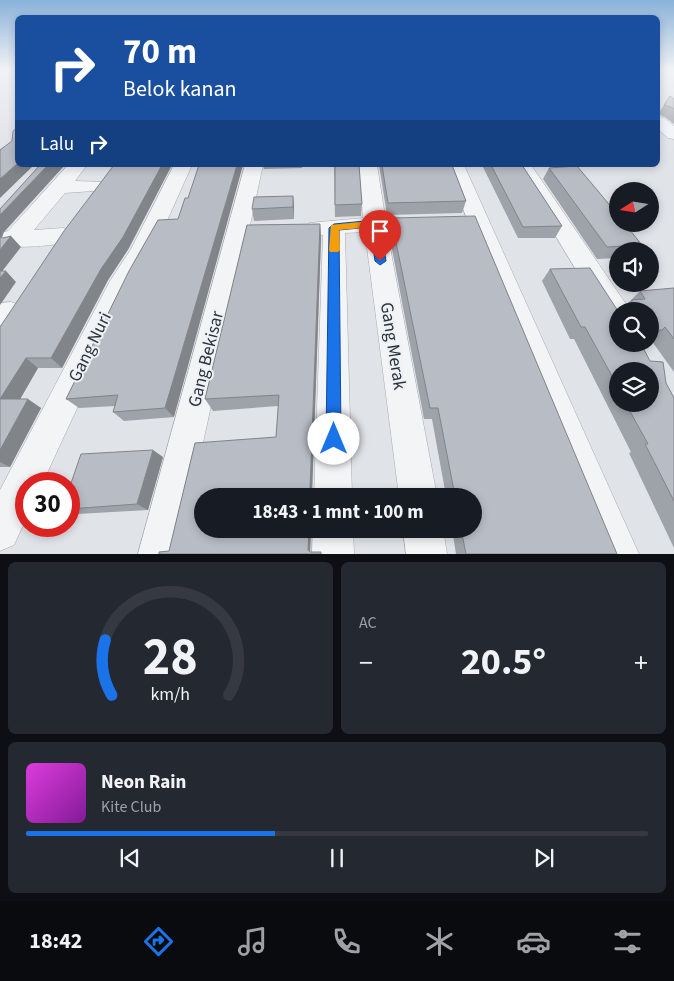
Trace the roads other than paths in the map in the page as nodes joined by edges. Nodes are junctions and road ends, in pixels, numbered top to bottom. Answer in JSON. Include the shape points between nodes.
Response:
{"nodes":[{"id":1,"x":660,"y":123,"type":"edge"},
{"id":2,"x":674,"y":134,"type":"edge"},
{"id":3,"x":76,"y":167,"type":"edge"},
{"id":4,"x":182,"y":167,"type":"edge"},
{"id":5,"x":254,"y":167,"type":"edge"},
{"id":6,"x":368,"y":167,"type":"edge"},
{"id":7,"x":456,"y":167,"type":"edge"},
{"id":8,"x":523,"y":167,"type":"edge"},
{"id":9,"x":59,"y":187,"type":"junction"},
{"id":10,"x":74,"y":222,"type":"junction"},
{"id":11,"x":413,"y":223,"type":"edge"},
{"id":12,"x":375,"y":224,"type":"junction"},
{"id":13,"x":334,"y":228,"type":"junction"},
{"id":14,"x":295,"y":229,"type":"edge"},
{"id":15,"x":7,"y":239,"type":"edge"},
{"id":16,"x":48,"y":259,"type":"edge"},
{"id":17,"x":610,"y":302,"type":"edge"},
{"id":18,"x":333,"y":488,"type":"edge"},
{"id":19,"x":417,"y":488,"type":"edge"},
{"id":20,"x":0,"y":531,"type":"edge"},
{"id":21,"x":333,"y":538,"type":"edge"},
{"id":22,"x":424,"y":538,"type":"edge"},
{"id":23,"x":158,"y":554,"type":"edge"},
{"id":24,"x":333,"y":554,"type":"edge"},
{"id":25,"x":427,"y":554,"type":"edge"},
{"id":26,"x":619,"y":554,"type":"edge"}],
"edges":[{"from":1,"to":2,"type":"street"},
{"from":3,"to":9,"type":"street"},
{"from":4,"to":20,"type":"street","name":"Gang Nuri"},
{"from":5,"to":23,"type":"street","name":"Gang Bekisar","via":[[251,231]]},
{"from":6,"to":12,"type":"street","name":"Gang Merak"},
{"from":7,"to":26,"type":"street","via":[[470,222]]},
{"from":8,"to":17,"type":"street"},
{"from":9,"to":10,"type":"street","via":[[105,179]]},
{"from":9,"to":15,"type":"street"},
{"from":10,"to":15,"type":"street"},
{"from":10,"to":16,"type":"street"},
{"from":11,"to":12,"type":"street"},
{"from":12,"to":13,"type":"street"},
{"from":12,"to":19,"type":"street","name":"Gang Merak"},
{"from":13,"to":14,"type":"street"},
{"from":13,"to":18,"type":"street"},
{"from":21,"to":24,"type":"street"},
{"from":22,"to":25,"type":"street"}]}
